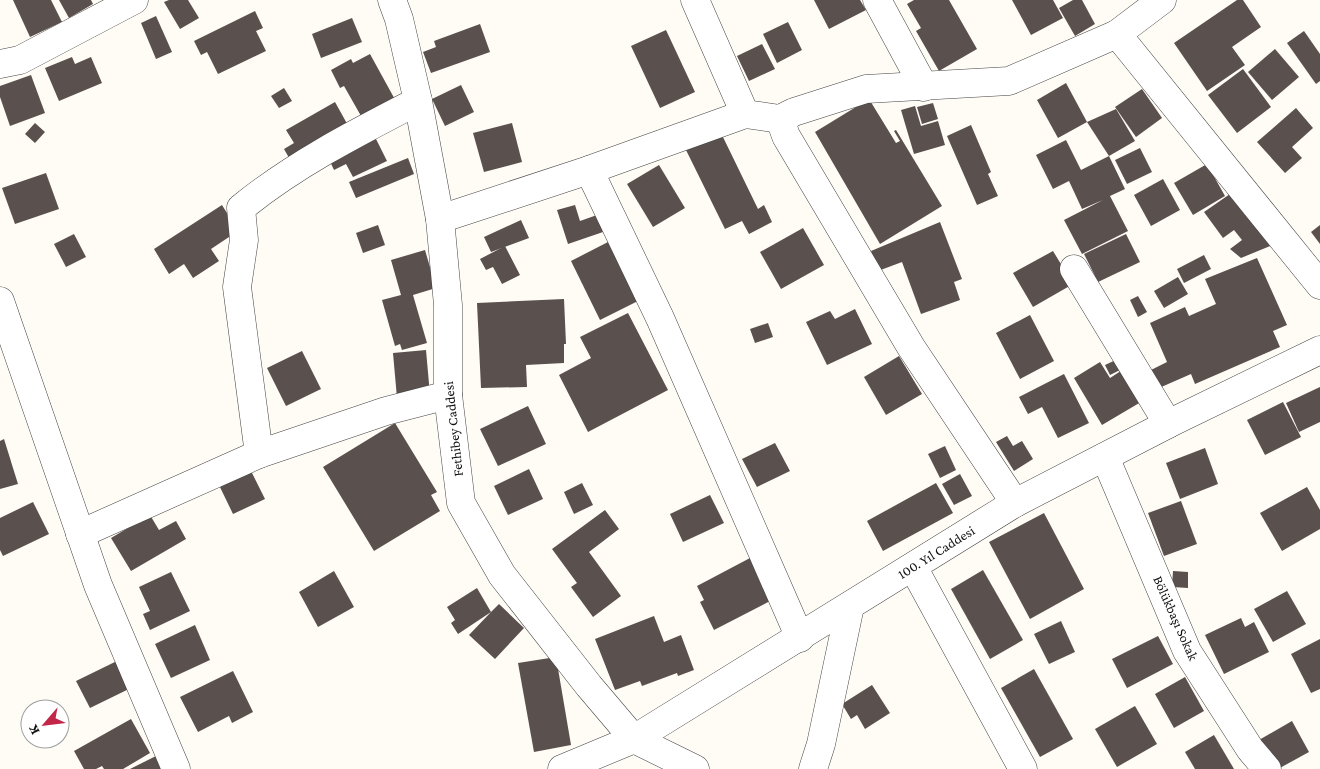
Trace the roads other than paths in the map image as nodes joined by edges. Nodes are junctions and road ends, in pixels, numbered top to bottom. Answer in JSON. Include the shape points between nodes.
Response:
{"nodes":[{"id":1,"x":134,"y":0,"type":"edge"},
{"id":2,"x":392,"y":0,"type":"edge"},
{"id":3,"x":695,"y":0,"type":"edge"},
{"id":4,"x":878,"y":0,"type":"edge"},
{"id":5,"x":1162,"y":0,"type":"edge"},
{"id":6,"x":1117,"y":34,"type":"junction"},
{"id":7,"x":0,"y":64,"type":"edge"},
{"id":8,"x":924,"y":87,"type":"junction"},
{"id":9,"x":418,"y":100,"type":"junction"},
{"id":10,"x":745,"y":114,"type":"junction"},
{"id":11,"x":780,"y":119,"type":"junction"},
{"id":12,"x":589,"y":170,"type":"junction"},
{"id":13,"x":440,"y":219,"type":"junction"},
{"id":14,"x":1074,"y":269,"type":"dead end"},
{"id":15,"x":1320,"y":285,"type":"edge"},
{"id":16,"x":0,"y":301,"type":"edge"},
{"id":17,"x":1320,"y":350,"type":"edge"},
{"id":18,"x":448,"y":395,"type":"junction"},
{"id":19,"x":1168,"y":424,"type":"junction"},
{"id":20,"x":259,"y":454,"type":"junction"},
{"id":21,"x":1105,"y":457,"type":"junction"},
{"id":22,"x":1015,"y":503,"type":"junction"},
{"id":23,"x":80,"y":534,"type":"junction"},
{"id":24,"x":913,"y":567,"type":"junction"},
{"id":25,"x":850,"y":606,"type":"junction"},
{"id":26,"x":800,"y":638,"type":"junction"},
{"id":27,"x":634,"y":739,"type":"junction"},
{"id":28,"x":176,"y":769,"type":"edge"},
{"id":29,"x":562,"y":769,"type":"edge"},
{"id":30,"x":695,"y":769,"type":"edge"},
{"id":31,"x":813,"y":769,"type":"edge"},
{"id":32,"x":1024,"y":769,"type":"edge"},
{"id":33,"x":1267,"y":769,"type":"edge"}],
"edges":[{"from":1,"to":7,"type":"street","via":[[20,60]]},
{"from":2,"to":9,"type":"street","name":"Fethibey Caddesi"},
{"from":3,"to":10,"type":"street"},
{"from":4,"to":8,"type":"street"},
{"from":5,"to":6,"type":"street"},
{"from":6,"to":8,"type":"street","via":[[1009,81]]},
{"from":6,"to":15,"type":"street"},
{"from":8,"to":11,"type":"street","via":[[866,90]]},
{"from":9,"to":13,"type":"street","name":"Fethibey Caddesi"},
{"from":9,"to":20,"type":"street","via":[[314,156],[241,208],[244,240],[238,287]]},
{"from":10,"to":11,"type":"street"},
{"from":10,"to":12,"type":"street"},
{"from":11,"to":22,"type":"street","via":[[786,136],[911,347]]},
{"from":12,"to":13,"type":"street"},
{"from":12,"to":26,"type":"street","via":[[660,318]]},
{"from":13,"to":18,"type":"street","name":"Fethibey Caddesi","via":[[448,305]]},
{"from":14,"to":19,"type":"street"},
{"from":16,"to":23,"type":"street"},
{"from":17,"to":19,"type":"street","name":"100. Yıl Caddesi"},
{"from":18,"to":20,"type":"street"},
{"from":18,"to":27,"type":"street","name":"Fethibey Caddesi","via":[[461,503],[502,575]]},
{"from":19,"to":21,"type":"street","name":"100. Yıl Caddesi"},
{"from":20,"to":23,"type":"street"},
{"from":21,"to":22,"type":"street","name":"100. Yıl Caddesi"},
{"from":21,"to":33,"type":"street","name":"Bölükbaşı Sokak","via":[[1187,651],[1250,749]]},
{"from":22,"to":24,"type":"street","name":"100. Yıl Caddesi"},
{"from":23,"to":28,"type":"street","via":[[98,585]]},
{"from":24,"to":25,"type":"street","name":"100. Yıl Caddesi"},
{"from":24,"to":32,"type":"street"},
{"from":25,"to":26,"type":"street","name":"100. Yıl Caddesi"},
{"from":25,"to":31,"type":"street"},
{"from":26,"to":27,"type":"street","name":"100. Yıl Caddesi"},
{"from":27,"to":29,"type":"street","name":"100. Yıl Caddesi"},
{"from":27,"to":30,"type":"street","name":"Fethibey Caddesi"}]}
